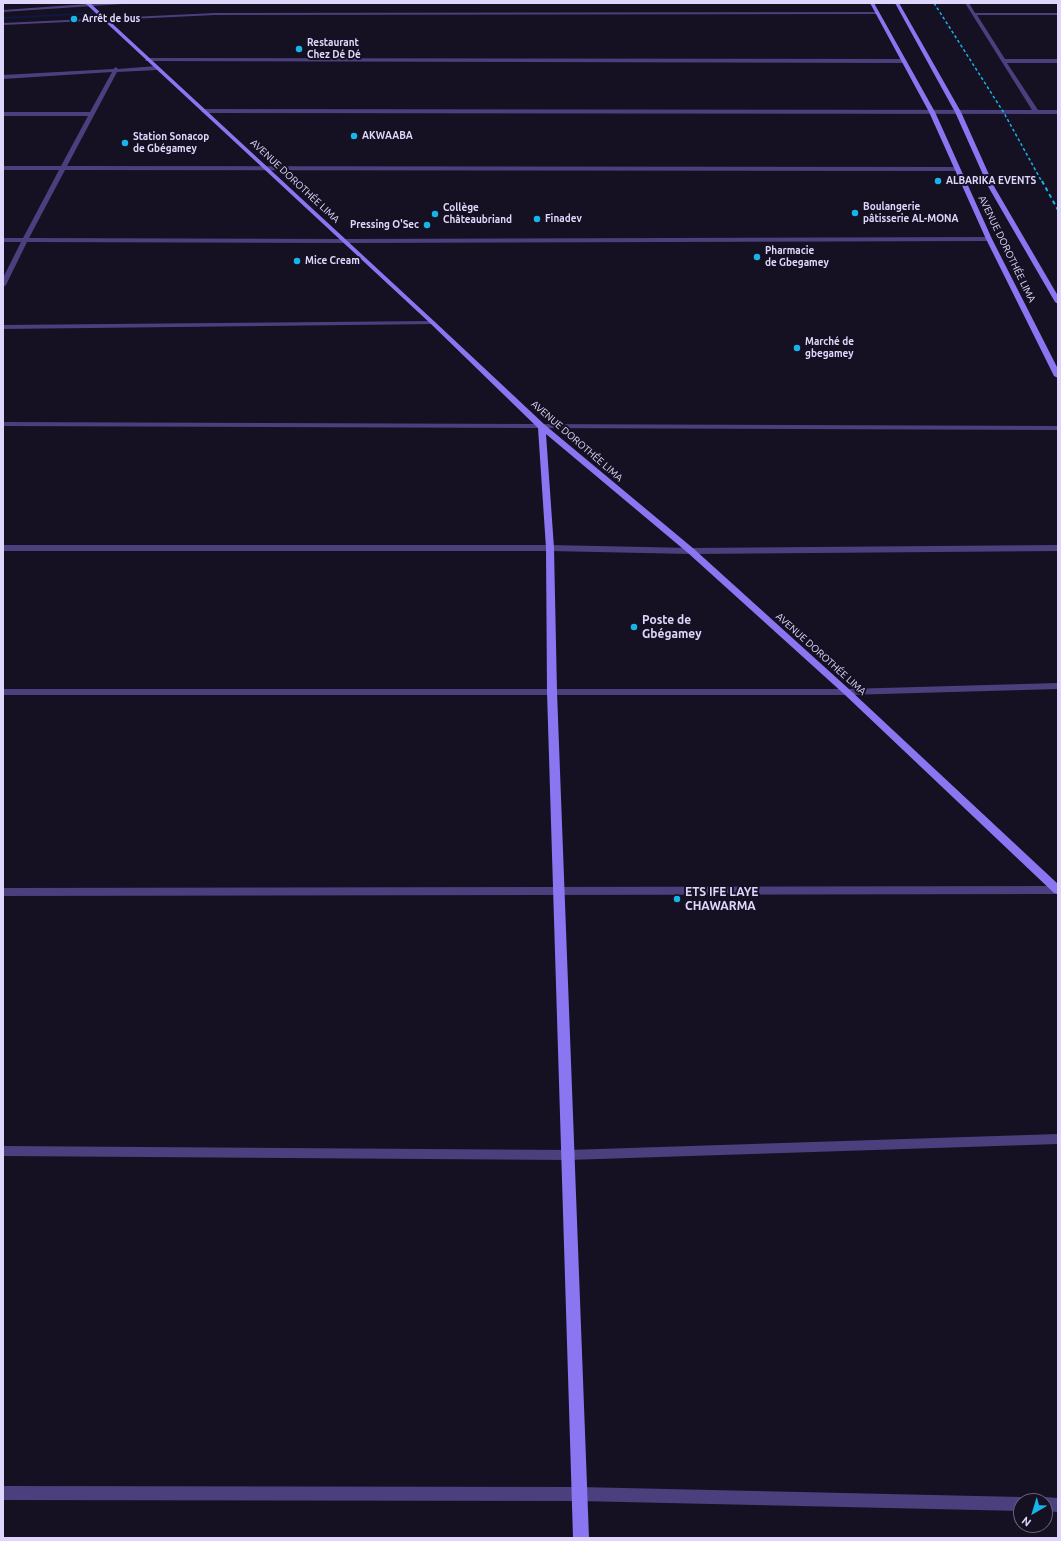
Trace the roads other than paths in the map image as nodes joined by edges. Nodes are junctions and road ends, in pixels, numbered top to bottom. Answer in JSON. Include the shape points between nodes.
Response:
{"nodes":[{"id":1,"x":122,"y":3,"type":"edge"},
{"id":2,"x":872,"y":3,"type":"edge"},
{"id":3,"x":897,"y":3,"type":"edge"},
{"id":4,"x":966,"y":3,"type":"edge"},
{"id":5,"x":88,"y":4,"type":"edge"},
{"id":6,"x":3,"y":10,"type":"edge"},
{"id":7,"x":876,"y":13,"type":"junction"},
{"id":8,"x":973,"y":14,"type":"junction"},
{"id":9,"x":1058,"y":14,"type":"edge"},
{"id":10,"x":102,"y":18,"type":"junction"},
{"id":11,"x":3,"y":24,"type":"edge"},
{"id":12,"x":148,"y":60,"type":"junction"},
{"id":13,"x":904,"y":61,"type":"junction"},
{"id":14,"x":1003,"y":61,"type":"junction"},
{"id":15,"x":1058,"y":61,"type":"edge"},
{"id":16,"x":157,"y":68,"type":"junction"},
{"id":17,"x":116,"y":69,"type":"junction"},
{"id":18,"x":3,"y":77,"type":"edge"},
{"id":19,"x":204,"y":111,"type":"junction"},
{"id":20,"x":932,"y":112,"type":"junction"},
{"id":21,"x":958,"y":112,"type":"junction"},
{"id":22,"x":1036,"y":112,"type":"junction"},
{"id":23,"x":1058,"y":112,"type":"edge"},
{"id":24,"x":3,"y":114,"type":"edge"},
{"id":25,"x":92,"y":114,"type":"junction"},
{"id":26,"x":3,"y":168,"type":"edge"},
{"id":27,"x":64,"y":168,"type":"junction"},
{"id":28,"x":266,"y":168,"type":"junction"},
{"id":29,"x":956,"y":169,"type":"junction"},
{"id":30,"x":989,"y":239,"type":"junction"},
{"id":31,"x":3,"y":240,"type":"edge"},
{"id":32,"x":25,"y":240,"type":"junction"},
{"id":33,"x":345,"y":241,"type":"junction"},
{"id":34,"x":3,"y":285,"type":"edge"},
{"id":35,"x":1058,"y":302,"type":"edge"},
{"id":36,"x":433,"y":323,"type":"junction"},
{"id":37,"x":3,"y":327,"type":"edge"},
{"id":38,"x":1058,"y":376,"type":"edge"},
{"id":39,"x":3,"y":424,"type":"edge"},
{"id":40,"x":542,"y":427,"type":"junction"},
{"id":41,"x":1058,"y":428,"type":"edge"},
{"id":42,"x":3,"y":548,"type":"edge"},
{"id":43,"x":550,"y":548,"type":"junction"},
{"id":44,"x":1058,"y":548,"type":"edge"},
{"id":45,"x":691,"y":551,"type":"junction"},
{"id":46,"x":1058,"y":686,"type":"edge"},
{"id":47,"x":3,"y":692,"type":"edge"},
{"id":48,"x":552,"y":692,"type":"junction"},
{"id":49,"x":847,"y":692,"type":"junction"},
{"id":50,"x":1058,"y":890,"type":"edge"},
{"id":51,"x":558,"y":891,"type":"junction"},
{"id":52,"x":3,"y":892,"type":"edge"},
{"id":53,"x":1058,"y":1138,"type":"edge"},
{"id":54,"x":3,"y":1151,"type":"edge"},
{"id":55,"x":568,"y":1155,"type":"junction"},
{"id":56,"x":3,"y":1493,"type":"edge"},
{"id":57,"x":579,"y":1494,"type":"junction"},
{"id":58,"x":1013,"y":1504,"type":"edge"},
{"id":59,"x":581,"y":1538,"type":"edge"}],
"edges":[{"from":1,"to":5,"type":"street"},
{"from":2,"to":7,"type":"main road","name":"AVENUE DOROTHÉE LIMA"},
{"from":3,"to":21,"type":"main road","name":"AVENUE DOROTHÉE LIMA"},
{"from":4,"to":8,"type":"street"},
{"from":5,"to":6,"type":"street"},
{"from":5,"to":10,"type":"main road","name":"AVENUE DOROTHÉE LIMA"},
{"from":7,"to":10,"type":"street","via":[[215,14]]},
{"from":7,"to":13,"type":"main road","name":"AVENUE DOROTHÉE LIMA"},
{"from":8,"to":9,"type":"street"},
{"from":8,"to":14,"type":"street"},
{"from":10,"to":11,"type":"street"},
{"from":10,"to":12,"type":"main road","name":"AVENUE DOROTHÉE LIMA"},
{"from":12,"to":13,"type":"street"},
{"from":12,"to":16,"type":"main road","name":"AVENUE DOROTHÉE LIMA"},
{"from":13,"to":20,"type":"main road","name":"AVENUE DOROTHÉE LIMA"},
{"from":14,"to":15,"type":"street"},
{"from":14,"to":22,"type":"street"},
{"from":16,"to":17,"type":"street"},
{"from":16,"to":19,"type":"main road","name":"AVENUE DOROTHÉE LIMA"},
{"from":17,"to":18,"type":"street"},
{"from":17,"to":25,"type":"street"},
{"from":19,"to":20,"type":"street"},
{"from":19,"to":28,"type":"main road","name":"AVENUE DOROTHÉE LIMA"},
{"from":20,"to":21,"type":"street"},
{"from":20,"to":29,"type":"main road","name":"AVENUE DOROTHÉE LIMA"},
{"from":21,"to":22,"type":"street"},
{"from":21,"to":35,"type":"main road","name":"AVENUE DOROTHÉE LIMA","via":[[992,188]]},
{"from":22,"to":23,"type":"street"},
{"from":24,"to":25,"type":"street"},
{"from":25,"to":27,"type":"street"},
{"from":26,"to":27,"type":"street"},
{"from":27,"to":28,"type":"street"},
{"from":27,"to":32,"type":"street"},
{"from":28,"to":29,"type":"street"},
{"from":28,"to":33,"type":"main road","name":"AVENUE DOROTHÉE LIMA"},
{"from":29,"to":30,"type":"main road","name":"AVENUE DOROTHÉE LIMA"},
{"from":30,"to":33,"type":"street"},
{"from":30,"to":38,"type":"main road","name":"AVENUE DOROTHÉE LIMA"},
{"from":31,"to":32,"type":"street"},
{"from":32,"to":33,"type":"street"},
{"from":32,"to":34,"type":"street"},
{"from":33,"to":36,"type":"main road","name":"AVENUE DOROTHÉE LIMA"},
{"from":36,"to":37,"type":"street"},
{"from":36,"to":40,"type":"main road","name":"AVENUE DOROTHÉE LIMA"},
{"from":39,"to":40,"type":"street"},
{"from":40,"to":41,"type":"street"},
{"from":40,"to":43,"type":"main road"},
{"from":40,"to":45,"type":"main road","name":"AVENUE DOROTHÉE LIMA"},
{"from":42,"to":43,"type":"street"},
{"from":43,"to":45,"type":"street"},
{"from":43,"to":48,"type":"main road"},
{"from":44,"to":45,"type":"street"},
{"from":45,"to":49,"type":"main road","name":"AVENUE DOROTHÉE LIMA"},
{"from":46,"to":49,"type":"street"},
{"from":47,"to":48,"type":"street"},
{"from":48,"to":49,"type":"street"},
{"from":48,"to":51,"type":"main road"},
{"from":49,"to":50,"type":"main road","name":"AVENUE DOROTHÉE LIMA"},
{"from":50,"to":51,"type":"street"},
{"from":51,"to":52,"type":"street"},
{"from":51,"to":55,"type":"main road"},
{"from":53,"to":55,"type":"street"},
{"from":54,"to":55,"type":"street"},
{"from":55,"to":57,"type":"main road"},
{"from":56,"to":57,"type":"street"},
{"from":57,"to":58,"type":"street"},
{"from":57,"to":59,"type":"main road"}]}
